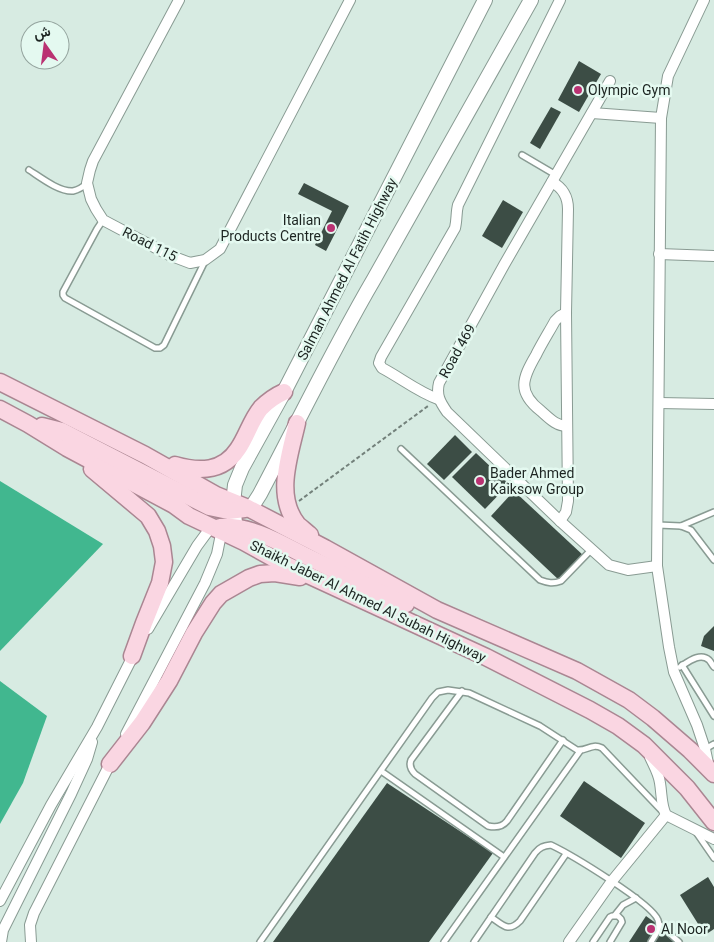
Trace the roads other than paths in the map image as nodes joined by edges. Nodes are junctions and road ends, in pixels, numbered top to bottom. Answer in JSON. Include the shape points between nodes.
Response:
{"nodes":[{"id":1,"x":179,"y":0,"type":"edge"},
{"id":2,"x":350,"y":0,"type":"edge"},
{"id":3,"x":485,"y":0,"type":"edge"},
{"id":4,"x":531,"y":0,"type":"edge"},
{"id":5,"x":560,"y":0,"type":"edge"},
{"id":6,"x":704,"y":0,"type":"edge"},
{"id":7,"x":610,"y":81,"type":"dead end"},
{"id":8,"x":592,"y":113,"type":"junction"},
{"id":9,"x":661,"y":118,"type":"junction"},
{"id":10,"x":522,"y":155,"type":"dead end"},
{"id":11,"x":28,"y":170,"type":"dead end"},
{"id":12,"x":554,"y":178,"type":"junction"},
{"id":13,"x":88,"y":183,"type":"junction"},
{"id":14,"x":103,"y":220,"type":"junction"},
{"id":15,"x":659,"y":254,"type":"junction"},
{"id":16,"x":714,"y":256,"type":"edge"},
{"id":17,"x":205,"y":260,"type":"junction"},
{"id":18,"x":566,"y":313,"type":"junction"},
{"id":19,"x":0,"y":382,"type":"edge"},
{"id":20,"x":284,"y":392,"type":"junction"},
{"id":21,"x":438,"y":398,"type":"junction"},
{"id":22,"x":659,"y":403,"type":"junction"},
{"id":23,"x":714,"y":404,"type":"edge"},
{"id":24,"x":0,"y":409,"type":"edge"},
{"id":25,"x":297,"y":423,"type":"junction"},
{"id":26,"x":28,"y":424,"type":"junction"},
{"id":27,"x":567,"y":426,"type":"junction"},
{"id":28,"x":67,"y":448,"type":"junction"},
{"id":29,"x":402,"y":449,"type":"dead end"},
{"id":30,"x":145,"y":455,"type":"junction"},
{"id":31,"x":714,"y":512,"type":"edge"},
{"id":32,"x":229,"y":518,"type":"junction"},
{"id":33,"x":560,"y":521,"type":"junction"},
{"id":34,"x":658,"y":525,"type":"junction"},
{"id":35,"x":681,"y":526,"type":"junction"},
{"id":36,"x":325,"y":548,"type":"junction"},
{"id":37,"x":592,"y":549,"type":"junction"},
{"id":38,"x":714,"y":560,"type":"edge"},
{"id":39,"x":657,"y":566,"type":"junction"},
{"id":40,"x":320,"y":580,"type":"junction"},
{"id":41,"x":437,"y":610,"type":"junction"},
{"id":42,"x":132,"y":656,"type":"junction"},
{"id":43,"x":714,"y":667,"type":"edge"},
{"id":44,"x":678,"y":669,"type":"junction"},
{"id":45,"x":462,"y":691,"type":"junction"},
{"id":46,"x":714,"y":716,"type":"edge"},
{"id":47,"x":97,"y":727,"type":"junction"},
{"id":48,"x":564,"y":740,"type":"junction"},
{"id":49,"x":644,"y":745,"type":"junction"},
{"id":50,"x":710,"y":746,"type":"edge"},
{"id":51,"x":580,"y":750,"type":"junction"},
{"id":52,"x":110,"y":764,"type":"junction"},
{"id":53,"x":381,"y":770,"type":"junction"},
{"id":54,"x":712,"y":772,"type":"edge"},
{"id":55,"x":666,"y":815,"type":"junction"},
{"id":56,"x":714,"y":822,"type":"edge"},
{"id":57,"x":694,"y":829,"type":"junction"},
{"id":58,"x":714,"y":839,"type":"edge"},
{"id":59,"x":566,"y":854,"type":"junction"},
{"id":60,"x":504,"y":857,"type":"junction"},
{"id":61,"x":714,"y":858,"type":"edge"},
{"id":62,"x":612,"y":881,"type":"junction"},
{"id":63,"x":636,"y":898,"type":"junction"},
{"id":64,"x":0,"y":901,"type":"edge"},
{"id":65,"x":615,"y":915,"type":"junction"},
{"id":66,"x":491,"y":918,"type":"junction"},
{"id":67,"x":659,"y":924,"type":"junction"},
{"id":68,"x":3,"y":940,"type":"edge"},
{"id":69,"x":28,"y":941,"type":"edge"},
{"id":70,"x":260,"y":942,"type":"edge"},
{"id":71,"x":444,"y":942,"type":"edge"},
{"id":72,"x":474,"y":942,"type":"edge"},
{"id":73,"x":569,"y":942,"type":"edge"},
{"id":74,"x":593,"y":942,"type":"edge"},
{"id":75,"x":610,"y":942,"type":"edge"},
{"id":76,"x":652,"y":942,"type":"edge"},
{"id":77,"x":679,"y":942,"type":"edge"}],
"edges":[{"from":1,"to":13,"type":"street","via":[[93,161]]},
{"from":2,"to":17,"type":"street","via":[[220,249]]},
{"from":3,"to":20,"type":"street","name":"Salman Ahmed Al Fatih Highway"},
{"from":4,"to":25,"type":"street","name":"Salman Ahmed Al Fatih Highway","via":[[348,325]]},
{"from":5,"to":21,"type":"street","via":[[458,205],[455,228],[381,357],[382,368],[427,395]]},
{"from":6,"to":9,"type":"street","via":[[668,76]]},
{"from":7,"to":8,"type":"street","name":"Road 469"},
{"from":8,"to":9,"type":"street"},
{"from":8,"to":12,"type":"street","name":"Road 469"},
{"from":9,"to":15,"type":"street"},
{"from":10,"to":12,"type":"lane"},
{"from":11,"to":13,"type":"lane","via":[[64,190],[72,191]]},
{"from":12,"to":18,"type":"street","via":[[568,203]]},
{"from":12,"to":21,"type":"street","name":"Road 469","via":[[439,382]]},
{"from":13,"to":14,"type":"street","via":[[91,199]]},
{"from":14,"to":17,"type":"street","name":"Road 115","via":[[169,255],[190,263]]},
{"from":14,"to":17,"type":"lane","via":[[62,295],[155,348],[164,345]]},
{"from":15,"to":16,"type":"street"},
{"from":15,"to":22,"type":"street"},
{"from":18,"to":27,"type":"street"},
{"from":18,"to":27,"type":"street","via":[[555,321],[528,368],[524,384],[532,404],[556,424]]},
{"from":19,"to":30,"type":"main road","name":"Shaikh Jaber Al Ahmed Al Subah Highway"},
{"from":20,"to":30,"type":"main road","via":[[261,408],[238,449],[215,467],[188,469]]},
{"from":20,"to":32,"type":"street","name":"Salman Ahmed Al Fatih Highway","via":[[242,468]]},
{"from":21,"to":33,"type":"street","via":[[447,412]]},
{"from":22,"to":23,"type":"street"},
{"from":22,"to":34,"type":"street"},
{"from":24,"to":26,"type":"main road","name":"Shaikh Jaber Al Ahmed Al Subah Highway"},
{"from":25,"to":32,"type":"street","name":"Salman Ahmed Al Fatih Highway","via":[[253,505]]},
{"from":25,"to":36,"type":"main road","via":[[285,481],[286,497],[299,526]]},
{"from":26,"to":28,"type":"main road","name":"Shaikh Jaber Al Ahmed Al Subah Highway"},
{"from":26,"to":32,"type":"main road","via":[[62,431]]},
{"from":27,"to":33,"type":"street","via":[[568,501]]},
{"from":28,"to":32,"type":"main road","name":"Shaikh Jaber Al Ahmed Al Subah Highway","via":[[189,516]]},
{"from":28,"to":42,"type":"main road","via":[[148,516],[162,546],[164,562],[160,583]]},
{"from":29,"to":37,"type":"lane","via":[[540,580],[554,584],[561,581]]},
{"from":30,"to":32,"type":"main road","name":"Shaikh Jaber Al Ahmed Al Subah Highway","via":[[216,494]]},
{"from":31,"to":35,"type":"lane"},
{"from":32,"to":36,"type":"main road","name":"Shaikh Jaber Al Ahmed Al Subah Highway"},
{"from":32,"to":40,"type":"main road","name":"Shaikh Jaber Al Ahmed Al Subah Highway","via":[[244,542]]},
{"from":32,"to":41,"type":"main road","via":[[404,603]]},
{"from":32,"to":42,"type":"street","via":[[208,531],[197,546]]},
{"from":32,"to":52,"type":"street","via":[[205,584]]},
{"from":33,"to":37,"type":"street"},
{"from":34,"to":35,"type":"lane"},
{"from":34,"to":39,"type":"street"},
{"from":35,"to":38,"type":"lane","via":[[691,530]]},
{"from":36,"to":41,"type":"main road","name":"Shaikh Jaber Al Ahmed Al Subah Highway"},
{"from":37,"to":39,"type":"street","via":[[609,565],[628,570]]},
{"from":39,"to":44,"type":"street","via":[[669,647]]},
{"from":40,"to":49,"type":"main road","name":"Shaikh Jaber Al Ahmed Al Subah Highway","via":[[590,710]]},
{"from":40,"to":52,"type":"main road","via":[[260,574],[221,594],[194,633],[142,723]]},
{"from":41,"to":54,"type":"main road","name":"Shaikh Jaber Al Ahmed Al Subah Highway","via":[[577,671],[629,700]]},
{"from":42,"to":47,"type":"street"},
{"from":43,"to":44,"type":"lane","via":[[702,656]]},
{"from":44,"to":46,"type":"lane"},
{"from":44,"to":50,"type":"street","via":[[694,717]]},
{"from":45,"to":48,"type":"lane"},
{"from":45,"to":48,"type":"lane","via":[[410,766],[415,774],[488,826],[496,827],[507,821]]},
{"from":45,"to":53,"type":"lane","via":[[438,692]]},
{"from":47,"to":64,"type":"street"},
{"from":47,"to":68,"type":"street","via":[[80,777],[6,924]]},
{"from":48,"to":51,"type":"lane"},
{"from":49,"to":55,"type":"street","via":[[658,775]]},
{"from":49,"to":56,"type":"main road","name":"Shaikh Jaber Al Ahmed Al Subah Highway"},
{"from":50,"to":54,"type":"street"},
{"from":51,"to":55,"type":"lane","via":[[595,746],[602,748]]},
{"from":51,"to":60,"type":"lane"},
{"from":52,"to":69,"type":"street","via":[[34,913]]},
{"from":53,"to":60,"type":"lane"},
{"from":53,"to":70,"type":"lane"},
{"from":55,"to":57,"type":"street"},
{"from":55,"to":62,"type":"street"},
{"from":57,"to":58,"type":"street"},
{"from":57,"to":61,"type":"lane"},
{"from":59,"to":62,"type":"lane"},
{"from":59,"to":66,"type":"lane","via":[[550,845],[539,848]]},
{"from":59,"to":66,"type":"lane","via":[[516,925],[506,927]]},
{"from":60,"to":71,"type":"lane"},
{"from":62,"to":63,"type":"lane"},
{"from":62,"to":73,"type":"street"},
{"from":63,"to":65,"type":"lane","via":[[623,905]]},
{"from":63,"to":67,"type":"lane","via":[[655,915]]},
{"from":65,"to":74,"type":"lane"},
{"from":65,"to":75,"type":"lane","via":[[622,922]]},
{"from":66,"to":72,"type":"lane"},
{"from":67,"to":76,"type":"lane"},
{"from":67,"to":77,"type":"lane"}]}
